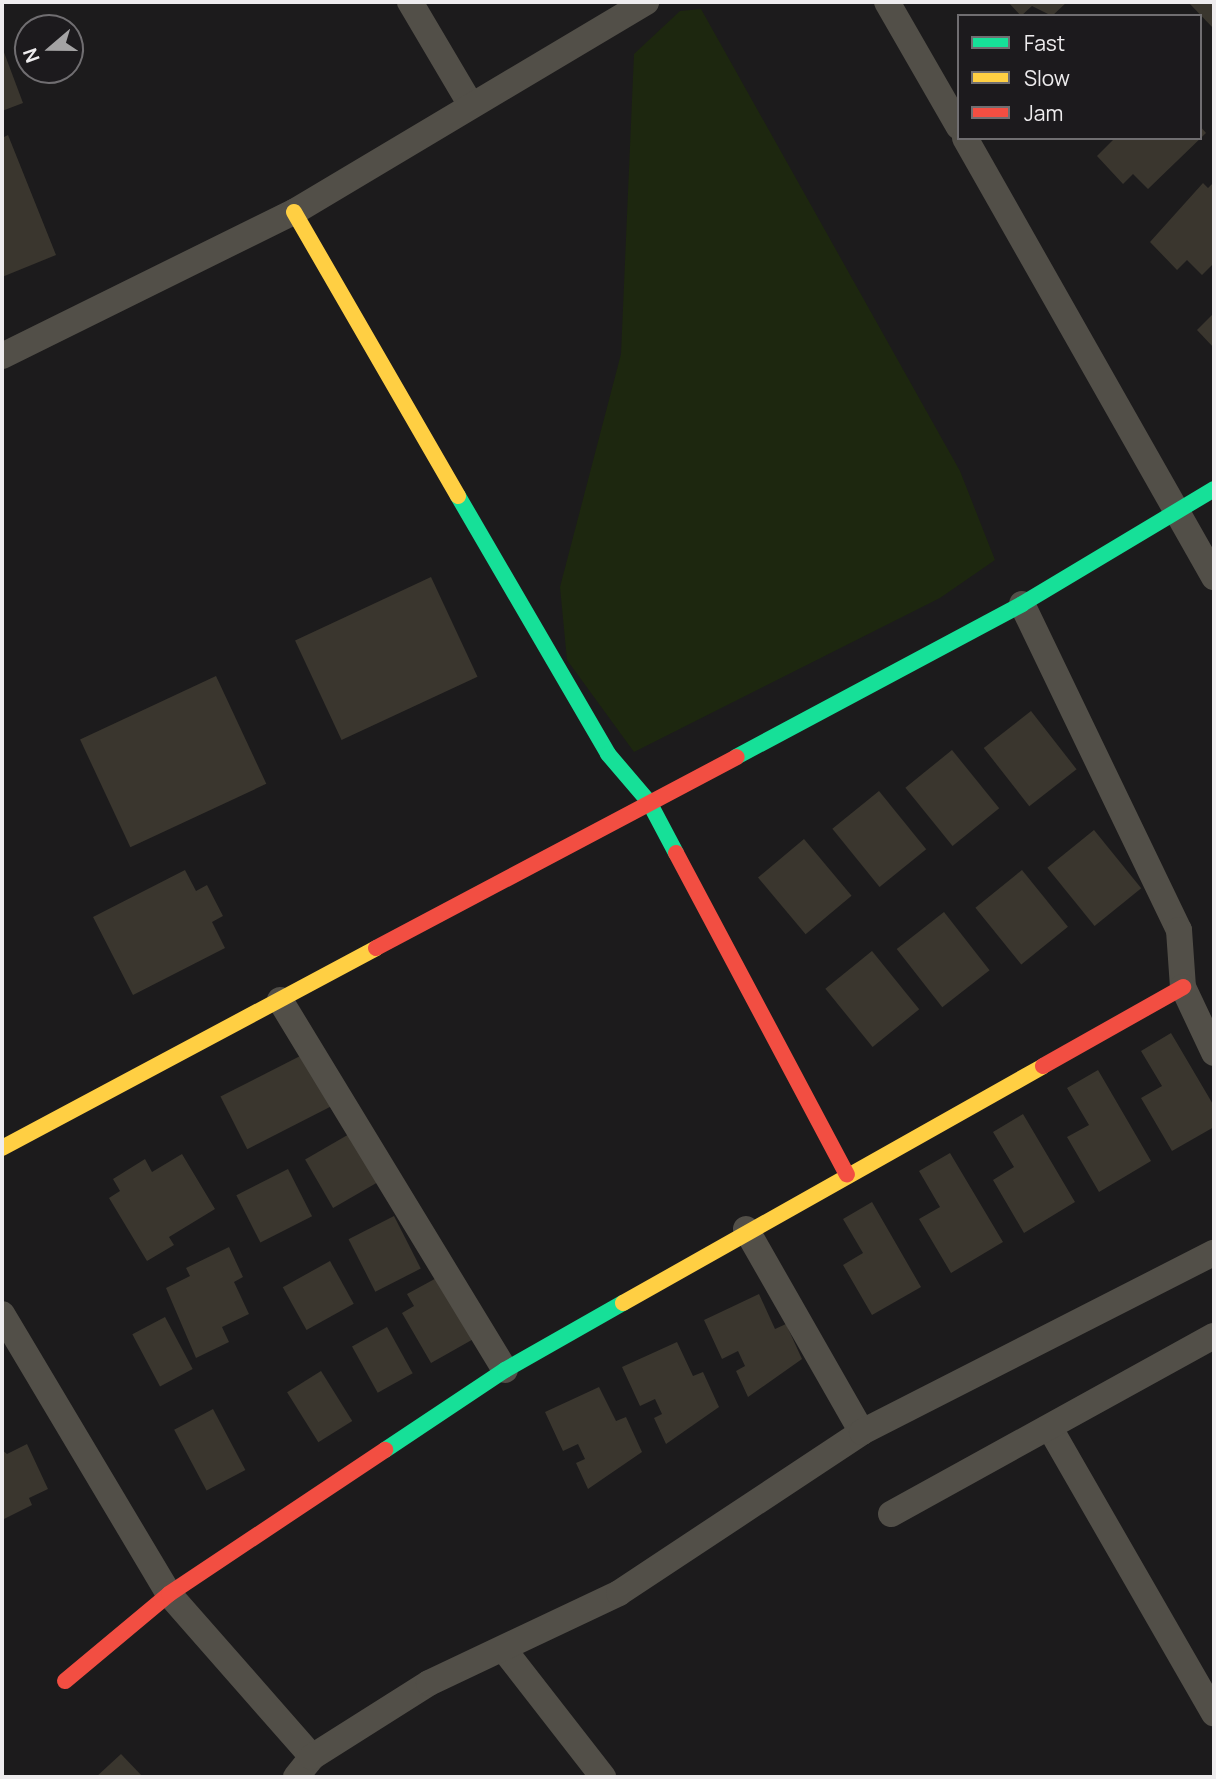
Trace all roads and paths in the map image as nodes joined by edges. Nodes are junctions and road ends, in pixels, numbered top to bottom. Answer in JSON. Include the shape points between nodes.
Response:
{"nodes":[{"id":1,"x":410,"y":2,"type":"edge"},
{"id":2,"x":646,"y":2,"type":"edge"},
{"id":3,"x":887,"y":2,"type":"edge"},
{"id":4,"x":471,"y":105,"type":"junction"},
{"id":5,"x":957,"y":124,"type":"edge"},
{"id":6,"x":966,"y":140,"type":"edge"},
{"id":7,"x":294,"y":212,"type":"junction"},
{"id":8,"x":2,"y":356,"type":"edge"},
{"id":9,"x":1214,"y":489,"type":"edge"},
{"id":10,"x":1177,"y":510,"type":"junction"},
{"id":11,"x":1214,"y":577,"type":"edge"},
{"id":12,"x":1022,"y":604,"type":"junction"},
{"id":13,"x":649,"y":802,"type":"junction"},
{"id":14,"x":1182,"y":987,"type":"junction"},
{"id":15,"x":280,"y":1000,"type":"junction"},
{"id":16,"x":1214,"y":1053,"type":"edge"},
{"id":17,"x":2,"y":1148,"type":"edge"},
{"id":18,"x":846,"y":1174,"type":"junction"},
{"id":19,"x":746,"y":1229,"type":"junction"},
{"id":20,"x":1214,"y":1253,"type":"edge"},
{"id":21,"x":2,"y":1314,"type":"edge"},
{"id":22,"x":1214,"y":1336,"type":"edge"},
{"id":23,"x":505,"y":1370,"type":"junction"},
{"id":24,"x":1051,"y":1430,"type":"junction"},
{"id":25,"x":862,"y":1432,"type":"junction"},
{"id":26,"x":891,"y":1514,"type":"dead end"},
{"id":27,"x":169,"y":1594,"type":"junction"},
{"id":28,"x":505,"y":1651,"type":"junction"},
{"id":29,"x":65,"y":1681,"type":"dead end"},
{"id":30,"x":1214,"y":1713,"type":"edge"},
{"id":31,"x":304,"y":1767,"type":"edge"},
{"id":32,"x":603,"y":1777,"type":"edge"}],
"edges":[{"from":1,"to":4,"type":"street"},
{"from":2,"to":4,"type":"street"},
{"from":3,"to":5,"type":"street"},
{"from":4,"to":7,"type":"street"},
{"from":6,"to":10,"type":"street"},
{"from":7,"to":8,"type":"street"},
{"from":7,"to":13,"type":"street","via":[[608,754]]},
{"from":9,"to":10,"type":"street"},
{"from":10,"to":11,"type":"street"},
{"from":10,"to":12,"type":"street"},
{"from":12,"to":13,"type":"street"},
{"from":12,"to":14,"type":"street","via":[[1179,930]]},
{"from":13,"to":15,"type":"street"},
{"from":13,"to":18,"type":"street"},
{"from":14,"to":16,"type":"street"},
{"from":14,"to":18,"type":"street"},
{"from":15,"to":17,"type":"street"},
{"from":15,"to":23,"type":"street"},
{"from":18,"to":19,"type":"street"},
{"from":19,"to":23,"type":"street"},
{"from":19,"to":25,"type":"street"},
{"from":20,"to":25,"type":"street"},
{"from":21,"to":27,"type":"street"},
{"from":22,"to":24,"type":"street"},
{"from":23,"to":27,"type":"street"},
{"from":24,"to":26,"type":"street"},
{"from":24,"to":30,"type":"street"},
{"from":25,"to":28,"type":"street","via":[[619,1593]]},
{"from":27,"to":29,"type":"street"},
{"from":27,"to":31,"type":"street"},
{"from":28,"to":31,"type":"street","via":[[429,1683]]},
{"from":28,"to":32,"type":"street"}]}
